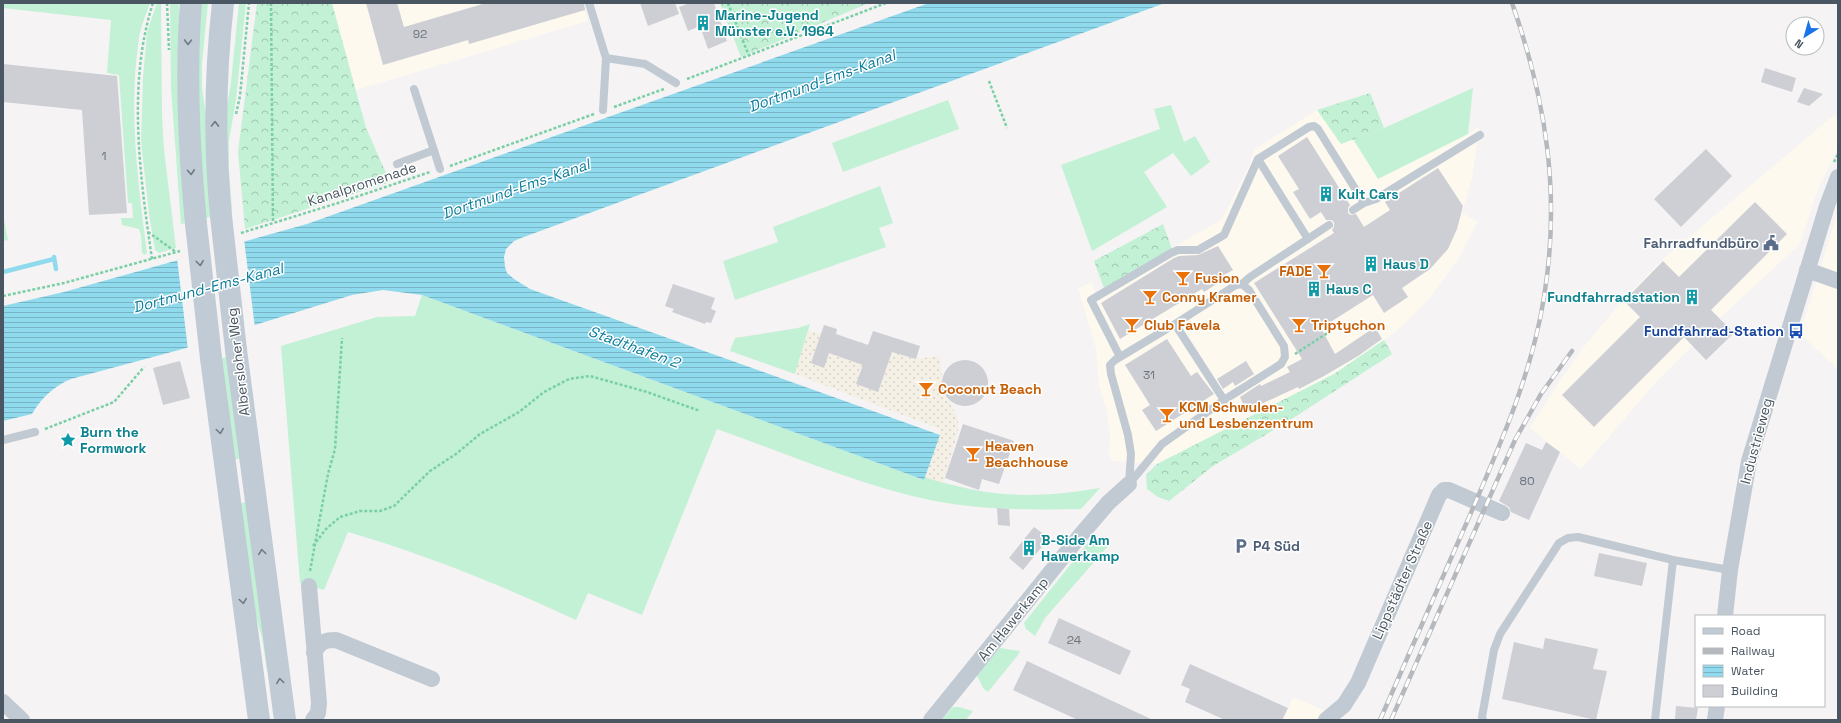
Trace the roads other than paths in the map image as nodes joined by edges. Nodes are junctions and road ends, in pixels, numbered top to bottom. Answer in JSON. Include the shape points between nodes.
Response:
{"nodes":[{"id":1,"x":191,"y":3,"type":"edge"},
{"id":2,"x":223,"y":3,"type":"edge"},
{"id":3,"x":589,"y":3,"type":"edge"},
{"id":4,"x":606,"y":58,"type":"junction"},
{"id":5,"x":676,"y":83,"type":"dead end"},
{"id":6,"x":414,"y":89,"type":"dead end"},
{"id":7,"x":603,"y":110,"type":"dead end"},
{"id":8,"x":1480,"y":134,"type":"dead end"},
{"id":9,"x":434,"y":150,"type":"junction"},
{"id":10,"x":1258,"y":159,"type":"junction"},
{"id":11,"x":397,"y":164,"type":"dead end"},
{"id":12,"x":440,"y":169,"type":"road end"},
{"id":13,"x":1838,"y":177,"type":"edge"},
{"id":14,"x":1364,"y":203,"type":"junction"},
{"id":15,"x":1354,"y":210,"type":"dead end"},
{"id":16,"x":1330,"y":225,"type":"dead end"},
{"id":17,"x":1308,"y":239,"type":"junction"},
{"id":18,"x":1807,"y":270,"type":"junction"},
{"id":19,"x":1838,"y":280,"type":"edge"},
{"id":20,"x":1242,"y":284,"type":"junction"},
{"id":21,"x":1175,"y":324,"type":"junction"},
{"id":22,"x":1120,"y":357,"type":"junction"},
{"id":23,"x":1224,"y":400,"type":"junction"},
{"id":24,"x":35,"y":432,"type":"road end"},
{"id":25,"x":3,"y":440,"type":"edge"},
{"id":26,"x":1129,"y":484,"type":"junction"},
{"id":27,"x":1502,"y":513,"type":"dead end"},
{"id":28,"x":1673,"y":560,"type":"junction"},
{"id":29,"x":1730,"y":570,"type":"junction"},
{"id":30,"x":308,"y":586,"type":"road end"},
{"id":31,"x":1725,"y":615,"type":"edge"},
{"id":32,"x":314,"y":653,"type":"junction"},
{"id":33,"x":432,"y":679,"type":"dead end"},
{"id":34,"x":3,"y":702,"type":"edge"},
{"id":35,"x":1716,"y":707,"type":"edge"},
{"id":36,"x":22,"y":720,"type":"edge"},
{"id":37,"x":259,"y":720,"type":"edge"},
{"id":38,"x":285,"y":720,"type":"edge"},
{"id":39,"x":313,"y":720,"type":"edge"},
{"id":40,"x":931,"y":720,"type":"edge"},
{"id":41,"x":1326,"y":720,"type":"edge"},
{"id":42,"x":1483,"y":720,"type":"edge"},
{"id":43,"x":1655,"y":720,"type":"edge"},
{"id":44,"x":1716,"y":720,"type":"edge"}],
"edges":[{"from":1,"to":37,"type":"main road","name":"Albersloher Weg","one_way":true,"bridge":true,"via":[[187,120],[196,224],[211,358]]},
{"from":38,"to":2,"type":"main road","name":"Albersloher Weg","one_way":true,"bridge":true,"via":[[221,216],[215,130],[218,50]]},
{"from":3,"to":4,"type":"lane"},
{"from":4,"to":5,"type":"lane","via":[[645,64]]},
{"from":4,"to":7,"type":"lane"},
{"from":6,"to":9,"type":"lane"},
{"from":8,"to":14,"type":"lane","via":[[1376,200]]},
{"from":9,"to":11,"type":"lane"},
{"from":9,"to":12,"type":"lane"},
{"from":10,"to":14,"type":"lane","via":[[1314,126]]},
{"from":10,"to":17,"type":"lane"},
{"from":10,"to":22,"type":"lane","via":[[1224,235],[1198,250],[1178,250],[1171,253],[1091,300]]},
{"from":13,"to":18,"type":"street","name":"Industrieweg"},
{"from":14,"to":15,"type":"lane"},
{"from":16,"to":17,"type":"lane"},
{"from":17,"to":20,"type":"lane"},
{"from":18,"to":19,"type":"street"},
{"from":18,"to":29,"type":"street","name":"Industrieweg","via":[[1749,461]]},
{"from":20,"to":21,"type":"lane","via":[[1236,285]]},
{"from":20,"to":23,"type":"lane","name":"Am Hawerkamp","via":[[1249,290],[1284,346],[1285,357],[1281,364]]},
{"from":21,"to":22,"type":"lane"},
{"from":21,"to":23,"type":"lane"},
{"from":22,"to":26,"type":"lane","via":[[1110,365],[1110,370],[1128,435],[1131,454]]},
{"from":23,"to":26,"type":"lane","name":"Am Hawerkamp","via":[[1162,444]]},
{"from":24,"to":25,"type":"lane"},
{"from":26,"to":40,"type":"street","name":"Am Hawerkamp","via":[[1079,537]]},
{"from":27,"to":41,"type":"street","name":"Lippstädter Straße","via":[[1448,490],[1439,495],[1358,683],[1344,705]]},
{"from":28,"to":29,"type":"lane"},
{"from":28,"to":42,"type":"lane","via":[[1578,537],[1568,538],[1559,543],[1500,634],[1494,650]]},
{"from":28,"to":43,"type":"lane"},
{"from":29,"to":31,"type":"street","name":"Industrieweg"},
{"from":30,"to":32,"type":"street"},
{"from":32,"to":33,"type":"street","via":[[326,640],[336,640]]},
{"from":32,"to":39,"type":"street","via":[[318,713]]},
{"from":34,"to":36,"type":"street"},
{"from":35,"to":44,"type":"street"}]}
